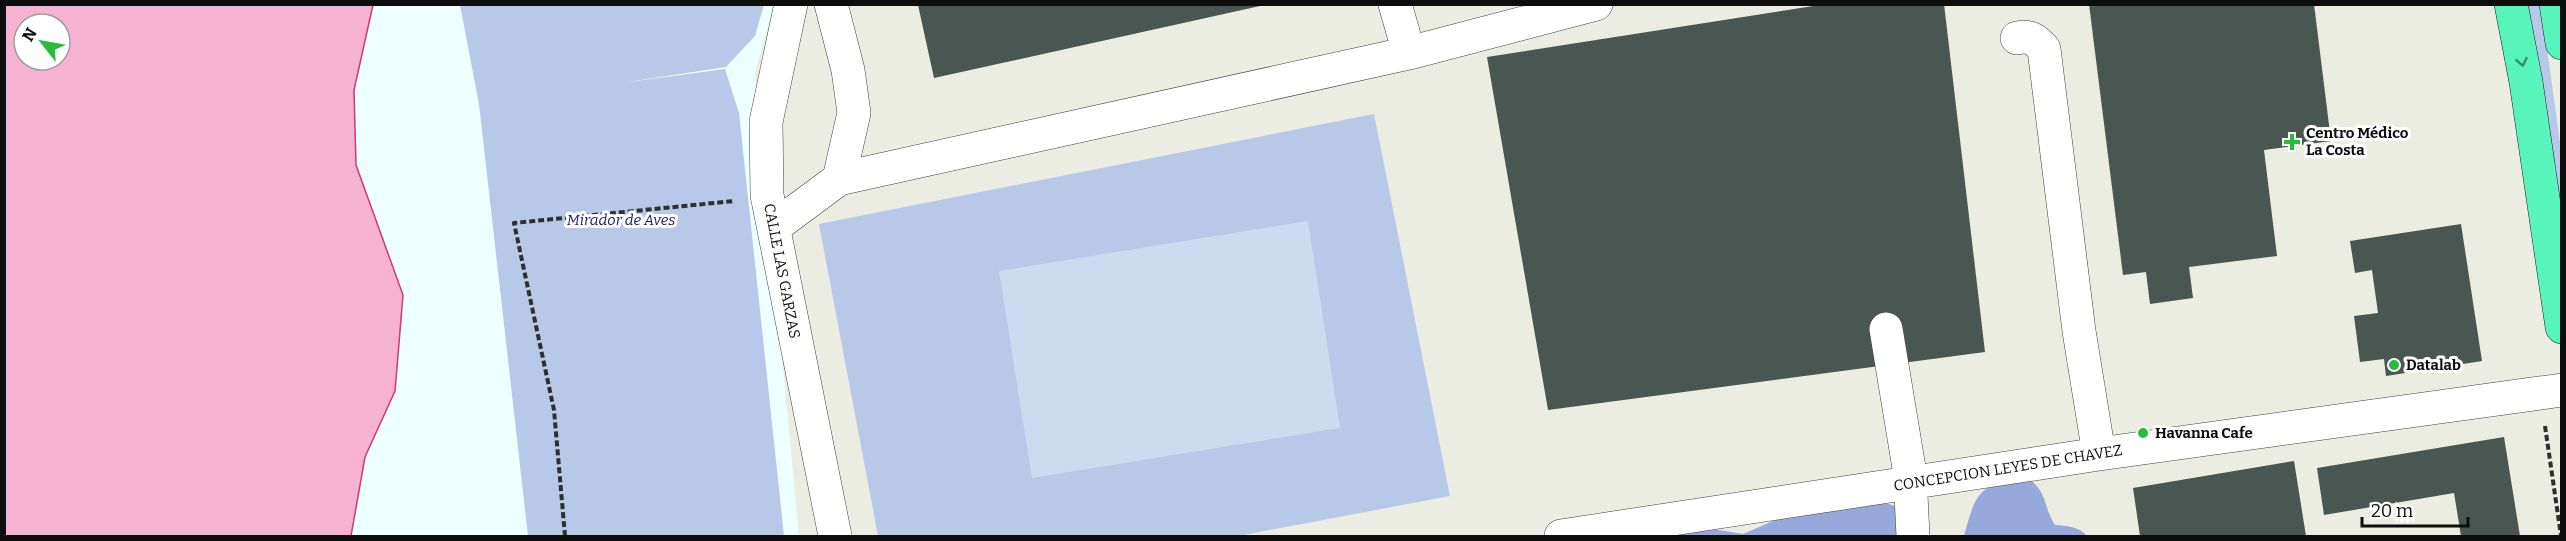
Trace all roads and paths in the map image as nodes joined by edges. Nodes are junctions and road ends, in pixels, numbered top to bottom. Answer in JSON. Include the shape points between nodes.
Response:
{"nodes":[{"id":1,"x":791,"y":4,"type":"edge"},
{"id":2,"x":831,"y":4,"type":"edge"},
{"id":3,"x":1395,"y":4,"type":"edge"},
{"id":4,"x":1596,"y":4,"type":"edge"},
{"id":5,"x":2511,"y":4,"type":"edge"},
{"id":6,"x":2556,"y":4,"type":"edge"},
{"id":7,"x":2018,"y":38,"type":"dead end"},
{"id":8,"x":2562,"y":44,"type":"edge"},
{"id":9,"x":1409,"y":53,"type":"junction"},
{"id":10,"x":840,"y":178,"type":"junction"},
{"id":11,"x":767,"y":195,"type":"junction"},
{"id":12,"x":774,"y":227,"type":"junction"},
{"id":13,"x":2562,"y":327,"type":"edge"},
{"id":14,"x":1886,"y":329,"type":"dead end"},
{"id":15,"x":2551,"y":391,"type":"edge"},
{"id":16,"x":2099,"y":454,"type":"junction"},
{"id":17,"x":1910,"y":483,"type":"junction"},
{"id":18,"x":1729,"y":524,"type":"edge"},
{"id":19,"x":565,"y":537,"type":"edge"},
{"id":20,"x":836,"y":537,"type":"edge"},
{"id":21,"x":1561,"y":537,"type":"edge"},
{"id":22,"x":1913,"y":537,"type":"edge"},
{"id":23,"x":2561,"y":537,"type":"edge"}],
"edges":[{"from":1,"to":11,"type":"lane","name":"CALLE LAS GARZAS","via":[[766,122]]},
{"from":2,"to":10,"type":"lane","via":[[848,70],[854,113]]},
{"from":3,"to":9,"type":"lane"},
{"from":4,"to":9,"type":"lane"},
{"from":5,"to":13,"type":"highway","one_way":true},
{"from":6,"to":8,"type":"highway"},
{"from":7,"to":16,"type":"lane","via":[[2026,36],[2038,41],[2044,49],[2079,331]]},
{"from":9,"to":10,"type":"lane"},
{"from":10,"to":12,"type":"lane"},
{"from":11,"to":12,"type":"lane","name":"CALLE LAS GARZAS"},
{"from":11,"to":19,"type":"path","via":[[514,223],[554,410]]},
{"from":12,"to":20,"type":"lane","name":"CALLE LAS GARZAS"},
{"from":14,"to":17,"type":"lane"},
{"from":15,"to":16,"type":"lane","name":"CONCEPCION LEYES DE CHAVEZ"},
{"from":15,"to":23,"type":"path"},
{"from":16,"to":17,"type":"lane","name":"CONCEPCION LEYES DE CHAVEZ"},
{"from":17,"to":18,"type":"lane","name":"CONCEPCION LEYES DE CHAVEZ"},
{"from":17,"to":22,"type":"lane"},
{"from":18,"to":21,"type":"lane","name":"CONCEPCION LEYES DE CHAVEZ"}]}
